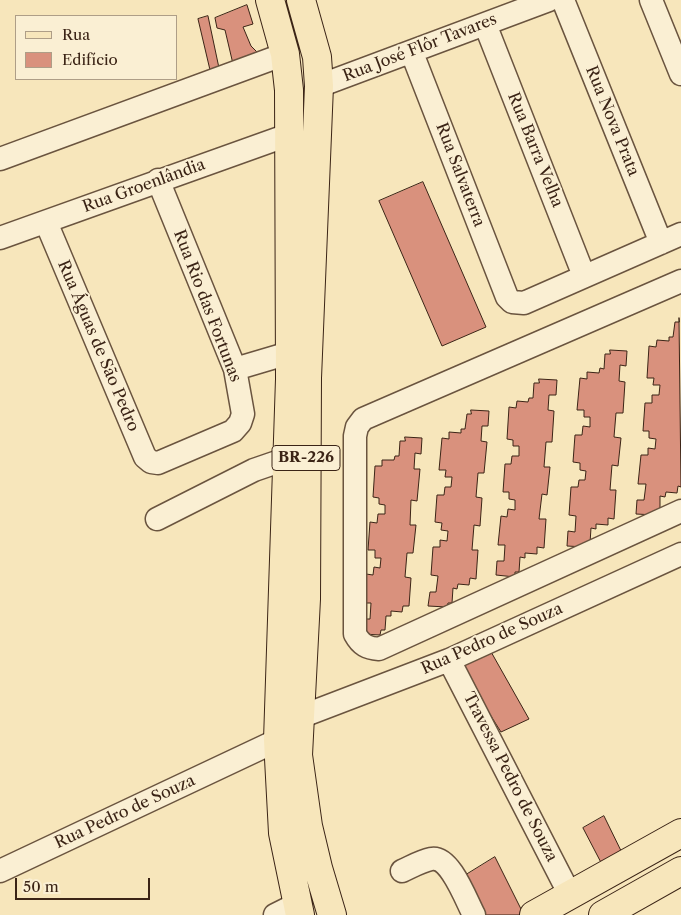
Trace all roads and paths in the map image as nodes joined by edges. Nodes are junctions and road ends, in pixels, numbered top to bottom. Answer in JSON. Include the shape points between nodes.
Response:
{"nodes":[{"id":1,"x":270,"y":0,"type":"edge"},
{"id":2,"x":300,"y":0,"type":"edge"},
{"id":3,"x":549,"y":0,"type":"edge"},
{"id":4,"x":563,"y":0,"type":"edge"},
{"id":5,"x":651,"y":0,"type":"edge"},
{"id":6,"x":495,"y":14,"type":"edge"},
{"id":7,"x":412,"y":53,"type":"junction"},
{"id":8,"x":285,"y":54,"type":"junction"},
{"id":9,"x":681,"y":74,"type":"edge"},
{"id":10,"x":319,"y":86,"type":"junction"},
{"id":11,"x":288,"y":135,"type":"junction"},
{"id":12,"x":0,"y":159,"type":"edge"},
{"id":13,"x":158,"y":180,"type":"junction"},
{"id":14,"x":46,"y":222,"type":"junction"},
{"id":15,"x":0,"y":238,"type":"edge"},
{"id":16,"x":671,"y":238,"type":"edge"},
{"id":17,"x":584,"y":276,"type":"junction"},
{"id":18,"x":681,"y":280,"type":"edge"},
{"id":19,"x":289,"y":353,"type":"junction"},
{"id":20,"x":235,"y":369,"type":"junction"},
{"id":21,"x":233,"y":431,"type":"joint"},
{"id":22,"x":296,"y":460,"type":"junction"},
{"id":23,"x":681,"y":511,"type":"edge"},
{"id":24,"x":157,"y":519,"type":"dead end"},
{"id":25,"x":681,"y":554,"type":"edge"},
{"id":26,"x":449,"y":660,"type":"junction"},
{"id":27,"x":300,"y":717,"type":"junction"},
{"id":28,"x":278,"y":740,"type":"junction"},
{"id":29,"x":681,"y":833,"type":"edge"},
{"id":30,"x":0,"y":870,"type":"edge"},
{"id":31,"x":402,"y":871,"type":"dead end"},
{"id":32,"x":681,"y":871,"type":"edge"},
{"id":33,"x":570,"y":895,"type":"junction"},
{"id":34,"x":291,"y":911,"type":"edge"},
{"id":35,"x":332,"y":915,"type":"edge"},
{"id":36,"x":474,"y":915,"type":"edge"},
{"id":37,"x":534,"y":915,"type":"edge"},
{"id":38,"x":603,"y":915,"type":"edge"}],
"edges":[{"from":1,"to":8,"type":"main road","number":"BR-226"},
{"from":2,"to":10,"type":"main road","number":"BR-226","via":[[317,56]]},
{"from":3,"to":6,"type":"street","name":"Rua José Flôr Tavares"},
{"from":4,"to":16,"type":"street","name":"Rua Nova Prata"},
{"from":5,"to":9,"type":"street"},
{"from":6,"to":7,"type":"street","name":"Rua José Flôr Tavares"},
{"from":6,"to":17,"type":"street","name":"Rua Barra Velha"},
{"from":7,"to":10,"type":"street","name":"Rua José Flôr Tavares"},
{"from":7,"to":17,"type":"street","name":"Rua Salvaterra","via":[[507,297],[518,304],[524,303]]},
{"from":8,"to":11,"type":"main road","number":"BR-226","via":[[289,90]]},
{"from":8,"to":12,"type":"street"},
{"from":10,"to":22,"type":"main road","number":"BR-226"},
{"from":11,"to":13,"type":"street","name":"Rua Groenlândia"},
{"from":11,"to":19,"type":"main road","number":"BR-226"},
{"from":13,"to":14,"type":"street","name":"Rua Groenlândia"},
{"from":13,"to":20,"type":"street","name":"Rua Rio das Fortunas"},
{"from":14,"to":15,"type":"street","name":"Rua Groenlândia"},
{"from":14,"to":21,"type":"street","name":"Rua Águas de São Pedro","via":[[145,457],[158,463]]},
{"from":16,"to":17,"type":"street"},
{"from":18,"to":23,"type":"street","via":[[363,419],[355,436],[355,634],[359,643],[379,649]]},
{"from":19,"to":20,"type":"street"},
{"from":19,"to":22,"type":"main road","number":"BR-226"},
{"from":20,"to":21,"type":"street","name":"Rua Rio das Fortunas","via":[[243,414]]},
{"from":22,"to":24,"type":"street","via":[[254,470]]},
{"from":22,"to":27,"type":"main road","number":"BR-226","via":[[306,599]]},
{"from":22,"to":28,"type":"main road","number":"BR-226"},
{"from":25,"to":26,"type":"street","name":"Rua Pedro de Souza"},
{"from":26,"to":27,"type":"street","name":"Rua Pedro de Souza"},
{"from":26,"to":33,"type":"street","name":"Travessa Pedro de Souza"},
{"from":27,"to":35,"type":"main road","number":"BR-226","via":[[298,755],[304,799],[318,868]]},
{"from":28,"to":30,"type":"street","name":"Rua Pedro de Souza"},
{"from":28,"to":34,"type":"main road","number":"BR-226"},
{"from":29,"to":33,"type":"main road"},
{"from":31,"to":36,"type":"street","via":[[432,859],[441,860],[448,866]]},
{"from":32,"to":38,"type":"main road"},
{"from":33,"to":37,"type":"main road"}]}
